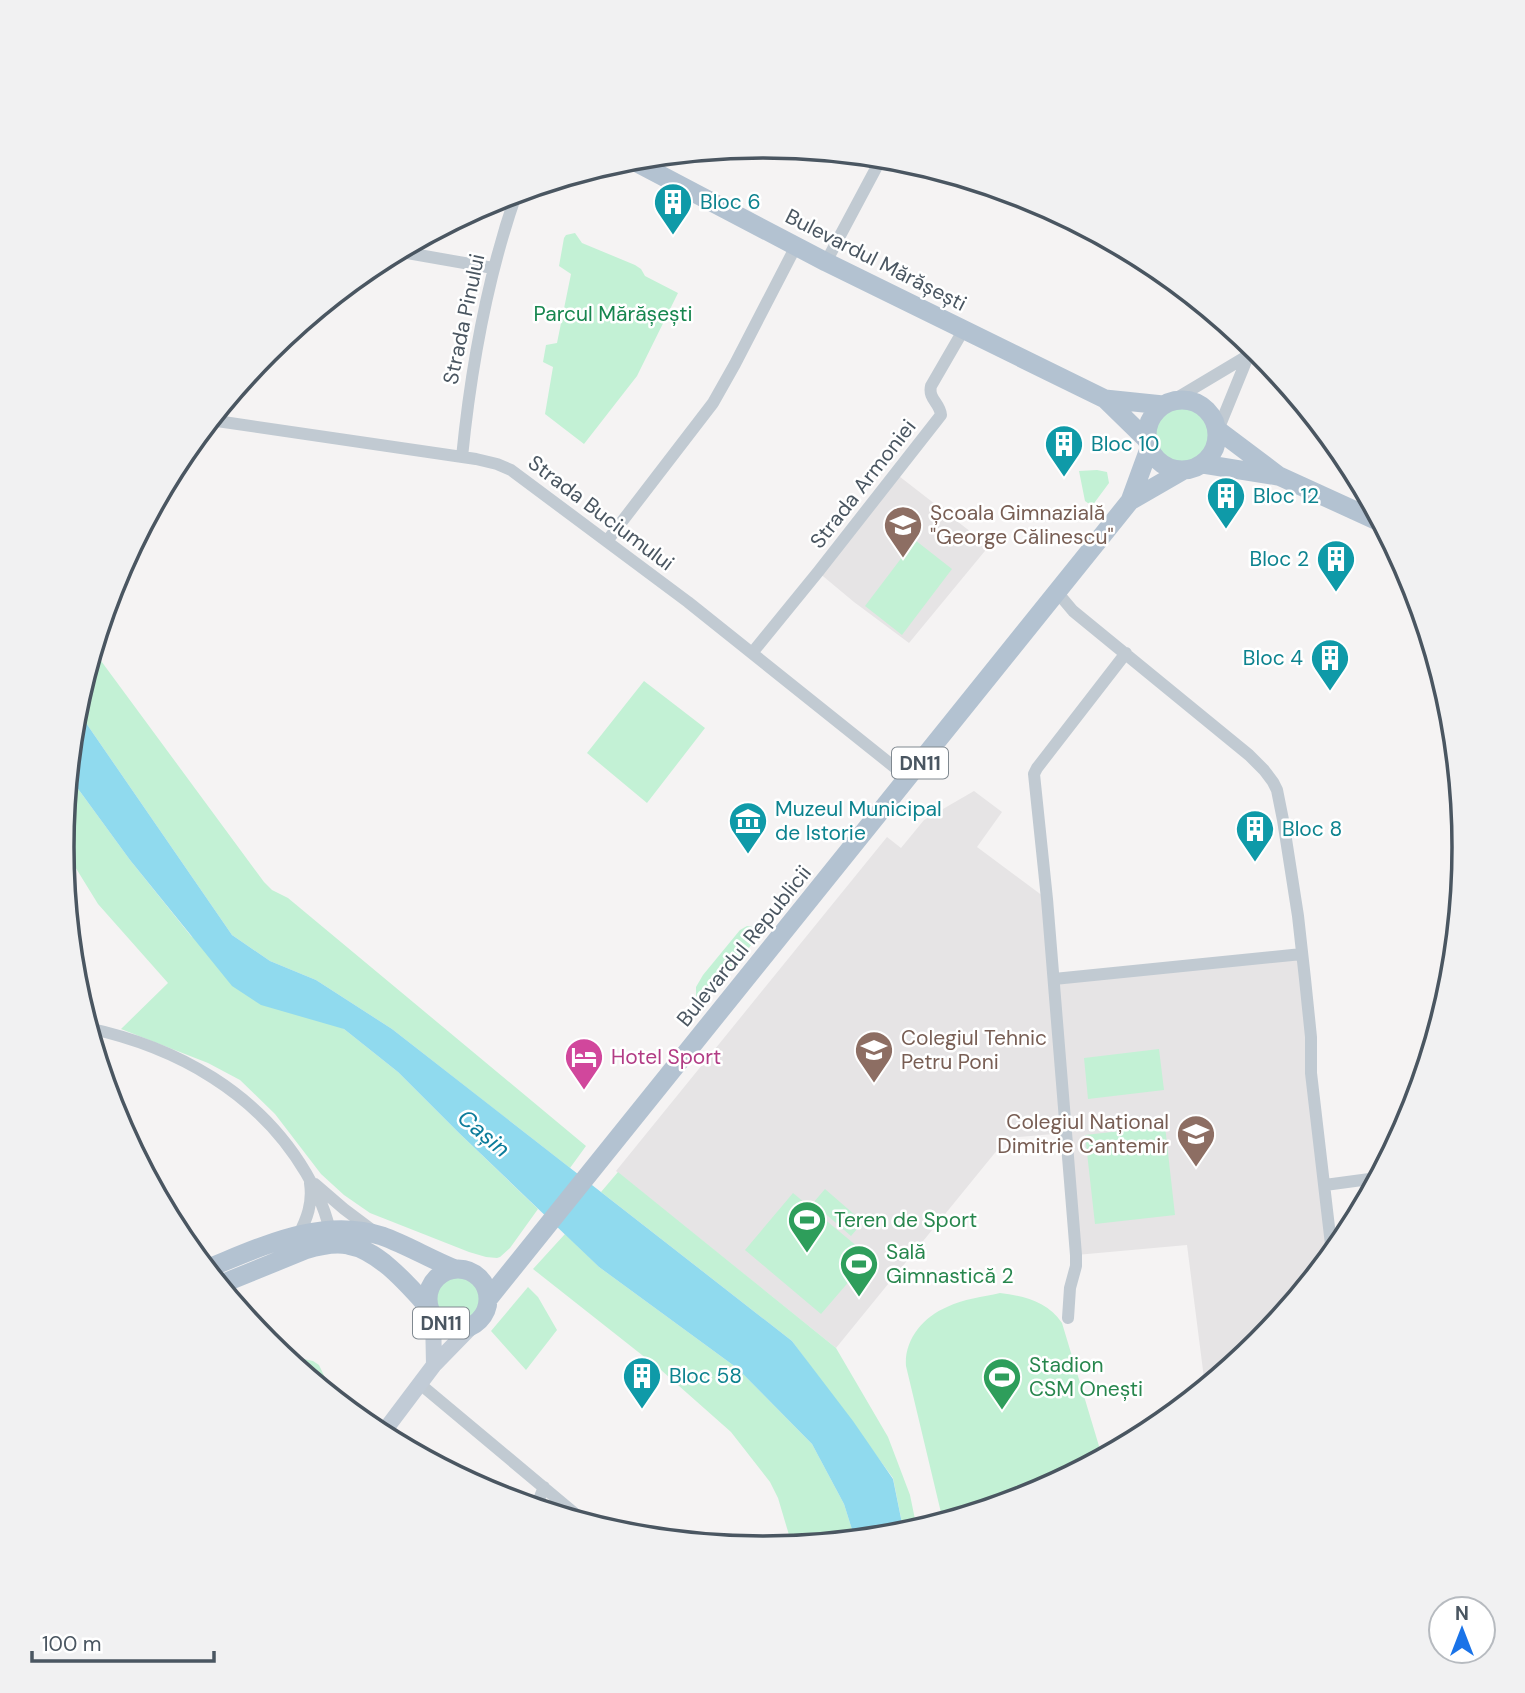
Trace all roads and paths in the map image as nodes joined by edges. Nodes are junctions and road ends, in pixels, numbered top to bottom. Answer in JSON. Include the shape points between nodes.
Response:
{"nodes":[{"id":1,"x":877,"y":167,"type":"edge"},
{"id":2,"x":645,"y":168,"type":"edge"},
{"id":3,"x":512,"y":205,"type":"edge"},
{"id":4,"x":796,"y":246,"type":"junction"},
{"id":5,"x":412,"y":254,"type":"edge"},
{"id":6,"x":827,"y":262,"type":"junction"},
{"id":7,"x":493,"y":268,"type":"junction"},
{"id":8,"x":964,"y":330,"type":"junction"},
{"id":9,"x":1246,"y":355,"type":"edge"},
{"id":10,"x":1249,"y":358,"type":"edge"},
{"id":11,"x":1105,"y":399,"type":"junction"},
{"id":12,"x":1168,"y":403,"type":"junction"},
{"id":13,"x":222,"y":420,"type":"edge"},
{"id":14,"x":1218,"y":430,"type":"junction"},
{"id":15,"x":1148,"y":444,"type":"junction"},
{"id":16,"x":462,"y":457,"type":"junction"},
{"id":17,"x":1203,"y":464,"type":"junction"},
{"id":18,"x":1182,"y":471,"type":"junction"},
{"id":19,"x":1279,"y":476,"type":"junction"},
{"id":20,"x":1130,"y":501,"type":"junction"},
{"id":21,"x":1366,"y":516,"type":"edge"},
{"id":22,"x":607,"y":541,"type":"junction"},
{"id":23,"x":1057,"y":592,"type":"junction"},
{"id":24,"x":752,"y":653,"type":"junction"},
{"id":25,"x":1126,"y":653,"type":"junction"},
{"id":26,"x":908,"y":778,"type":"junction"},
{"id":27,"x":1302,"y":954,"type":"junction"},
{"id":28,"x":1054,"y":979,"type":"junction"},
{"id":29,"x":99,"y":1030,"type":"edge"},
{"id":30,"x":310,"y":1180,"type":"junction"},
{"id":31,"x":1365,"y":1180,"type":"edge"},
{"id":32,"x":1325,"y":1185,"type":"junction"},
{"id":33,"x":298,"y":1236,"type":"junction"},
{"id":34,"x":331,"y":1236,"type":"junction"},
{"id":35,"x":1330,"y":1236,"type":"edge"},
{"id":36,"x":383,"y":1237,"type":"junction"},
{"id":37,"x":273,"y":1253,"type":"junction"},
{"id":38,"x":523,"y":1255,"type":"junction"},
{"id":39,"x":216,"y":1267,"type":"edge"},
{"id":40,"x":463,"y":1270,"type":"junction"},
{"id":41,"x":227,"y":1280,"type":"edge"},
{"id":42,"x":489,"y":1298,"type":"junction"},
{"id":43,"x":431,"y":1311,"type":"junction"},
{"id":44,"x":1068,"y":1318,"type":"dead end"},
{"id":45,"x":473,"y":1325,"type":"junction"},
{"id":46,"x":434,"y":1365,"type":"junction"},
{"id":47,"x":420,"y":1384,"type":"junction"},
{"id":48,"x":389,"y":1425,"type":"edge"},
{"id":49,"x":544,"y":1487,"type":"junction"},
{"id":50,"x":539,"y":1498,"type":"edge"},
{"id":51,"x":567,"y":1507,"type":"edge"}],
"edges":[{"from":1,"to":6,"type":"street"},
{"from":2,"to":4,"type":"main road","name":"Bulevardul Mărășești"},
{"from":3,"to":7,"type":"street","name":"Strada Pinului"},
{"from":4,"to":6,"type":"main road","name":"Bulevardul Mărășești"},
{"from":4,"to":22,"type":"street","via":[[710,408]]},
{"from":5,"to":7,"type":"street"},
{"from":6,"to":8,"type":"main road","name":"Bulevardul Mărășești"},
{"from":7,"to":16,"type":"street","name":"Strada Pinului","via":[[470,383]]},
{"from":8,"to":11,"type":"main road","name":"Bulevardul Mărășești"},
{"from":8,"to":24,"type":"street","name":"Strada Armoniei","via":[[930,386],[941,415]]},
{"from":9,"to":12,"type":"street"},
{"from":10,"to":14,"type":"street"},
{"from":11,"to":12,"type":"main road","name":"Bulevardul Mărășești"},
{"from":11,"to":15,"type":"main road","name":"Bulevardul Mărășești"},
{"from":12,"to":14,"type":"main road","via":[[1183,400],[1202,406]]},
{"from":12,"to":15,"type":"main road","number":"DN11","via":[[1150,420]]},
{"from":13,"to":16,"type":"street","name":"Strada Buciumului"},
{"from":14,"to":17,"type":"main road","via":[[1216,447]]},
{"from":14,"to":19,"type":"main road"},
{"from":15,"to":18,"type":"main road","via":[[1162,465]]},
{"from":15,"to":20,"type":"main road","number":"DN11"},
{"from":16,"to":22,"type":"street","name":"Strada Buciumului","via":[[511,470]]},
{"from":17,"to":18,"type":"main road","number":"DN11"},
{"from":17,"to":19,"type":"main road"},
{"from":18,"to":20,"type":"main road","number":"DN11"},
{"from":19,"to":21,"type":"main road"},
{"from":20,"to":23,"type":"main road","name":"Bulevardul Republicii","number":"DN11"},
{"from":22,"to":24,"type":"street","name":"Strada Buciumului"},
{"from":23,"to":25,"type":"street","via":[[1073,611]]},
{"from":23,"to":26,"type":"main road","name":"Bulevardul Republicii","number":"DN11"},
{"from":24,"to":26,"type":"street","name":"Strada Buciumului"},
{"from":25,"to":27,"type":"street","via":[[1249,755],[1273,782],[1283,820]]},
{"from":25,"to":28,"type":"street","via":[[1034,772]]},
{"from":26,"to":38,"type":"main road","name":"Bulevardul Republicii","number":"DN11"},
{"from":27,"to":28,"type":"street"},
{"from":27,"to":32,"type":"street"},
{"from":28,"to":44,"type":"street","via":[[1076,1255]]},
{"from":29,"to":30,"type":"street","via":[[166,1052],[241,1096],[272,1126]]},
{"from":30,"to":33,"type":"street","via":[[311,1202]]},
{"from":30,"to":34,"type":"street","via":[[323,1203]]},
{"from":30,"to":36,"type":"street"},
{"from":31,"to":32,"type":"street"},
{"from":32,"to":35,"type":"street"},
{"from":33,"to":34,"type":"main road","number":"DN11"},
{"from":33,"to":37,"type":"main road","number":"DN11"},
{"from":34,"to":36,"type":"main road","number":"DN11","via":[[358,1230]]},
{"from":34,"to":37,"type":"main road","number":"DN11","via":[[305,1251]]},
{"from":34,"to":43,"type":"main road","number":"DN11","via":[[376,1258]]},
{"from":36,"to":40,"type":"main road","number":"DN11"},
{"from":37,"to":39,"type":"main road","number":"DN11"},
{"from":37,"to":41,"type":"main road","number":"DN11"},
{"from":38,"to":40,"type":"main road","name":"Bulevardul Republicii","number":"DN11","via":[[494,1268]]},
{"from":38,"to":42,"type":"main road","name":"Bulevardul Republicii","number":"DN11"},
{"from":40,"to":42,"type":"main road","number":"DN11","via":[[476,1274]]},
{"from":40,"to":43,"type":"main road","number":"DN11","via":[[441,1274],[431,1286]]},
{"from":42,"to":45,"type":"main road","number":"DN11","via":[[485,1314]]},
{"from":43,"to":45,"type":"main road","number":"DN11","via":[[451,1328]]},
{"from":43,"to":46,"type":"street"},
{"from":45,"to":46,"type":"street"},
{"from":46,"to":47,"type":"street"},
{"from":47,"to":48,"type":"street"},
{"from":47,"to":49,"type":"street"},
{"from":49,"to":50,"type":"street"},
{"from":49,"to":51,"type":"street"}]}
